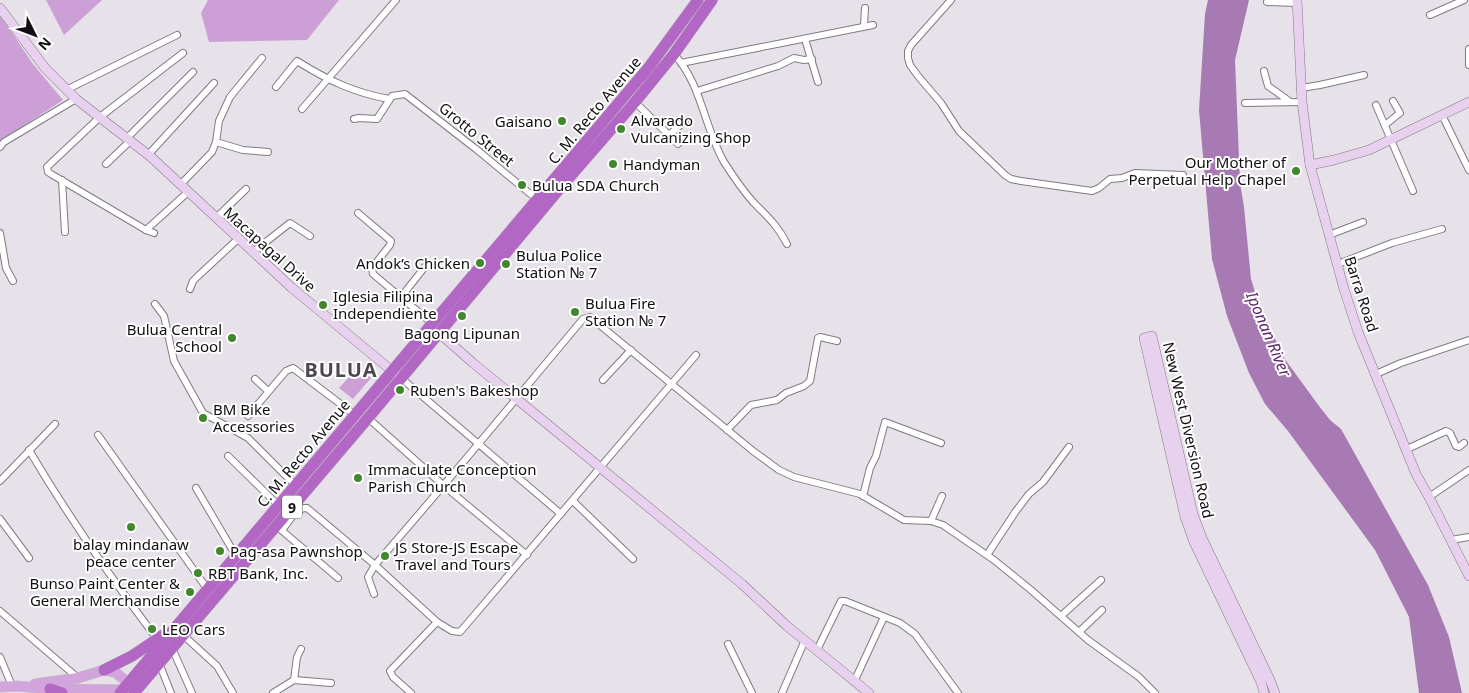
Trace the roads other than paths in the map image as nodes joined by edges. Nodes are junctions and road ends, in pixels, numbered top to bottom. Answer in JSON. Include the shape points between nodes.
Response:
{"nodes":[{"id":1,"x":396,"y":0,"type":"edge"},
{"id":2,"x":698,"y":0,"type":"edge"},
{"id":3,"x":712,"y":0,"type":"edge"},
{"id":4,"x":951,"y":0,"type":"edge"},
{"id":5,"x":1464,"y":0,"type":"edge"},
{"id":6,"x":1267,"y":2,"type":"dead end"},
{"id":7,"x":1297,"y":2,"type":"edge"},
{"id":8,"x":0,"y":8,"type":"edge"},
{"id":9,"x":866,"y":8,"type":"dead end"},
{"id":10,"x":1430,"y":15,"type":"dead end"},
{"id":11,"x":873,"y":25,"type":"dead end"},
{"id":12,"x":864,"y":26,"type":"junction"},
{"id":13,"x":177,"y":36,"type":"dead end"},
{"id":14,"x":805,"y":39,"type":"junction"},
{"id":15,"x":1469,"y":49,"type":"edge"},
{"id":16,"x":183,"y":53,"type":"dead end"},
{"id":17,"x":262,"y":58,"type":"dead end"},
{"id":18,"x":678,"y":58,"type":"junction"},
{"id":19,"x":812,"y":59,"type":"junction"},
{"id":20,"x":1469,"y":65,"type":"edge"},
{"id":21,"x":1264,"y":71,"type":"dead end"},
{"id":22,"x":193,"y":72,"type":"dead end"},
{"id":23,"x":1364,"y":75,"type":"dead end"},
{"id":24,"x":328,"y":79,"type":"junction"},
{"id":25,"x":818,"y":82,"type":"dead end"},
{"id":26,"x":214,"y":83,"type":"dead end"},
{"id":27,"x":276,"y":87,"type":"dead end"},
{"id":28,"x":1301,"y":88,"type":"junction"},
{"id":29,"x":66,"y":90,"type":"junction"},
{"id":30,"x":697,"y":91,"type":"junction"},
{"id":31,"x":76,"y":99,"type":"junction"},
{"id":32,"x":389,"y":99,"type":"junction"},
{"id":33,"x":1394,"y":101,"type":"dead end"},
{"id":34,"x":635,"y":102,"type":"junction"},
{"id":35,"x":1290,"y":102,"type":"junction"},
{"id":36,"x":1302,"y":102,"type":"junction"},
{"id":37,"x":1469,"y":102,"type":"edge"},
{"id":38,"x":1245,"y":103,"type":"dead end"},
{"id":39,"x":1376,"y":105,"type":"dead end"},
{"id":40,"x":302,"y":109,"type":"dead end"},
{"id":41,"x":1442,"y":115,"type":"junction"},
{"id":42,"x":100,"y":117,"type":"junction"},
{"id":43,"x":354,"y":119,"type":"dead end"},
{"id":44,"x":685,"y":121,"type":"dead end"},
{"id":45,"x":1385,"y":125,"type":"junction"},
{"id":46,"x":669,"y":135,"type":"junction"},
{"id":47,"x":129,"y":140,"type":"junction"},
{"id":48,"x":1391,"y":140,"type":"junction"},
{"id":49,"x":216,"y":142,"type":"junction"},
{"id":50,"x":678,"y":144,"type":"dead end"},
{"id":51,"x":0,"y":147,"type":"edge"},
{"id":52,"x":268,"y":152,"type":"dead end"},
{"id":53,"x":148,"y":155,"type":"junction"},
{"id":54,"x":106,"y":164,"type":"dead end"},
{"id":55,"x":1310,"y":165,"type":"junction"},
{"id":56,"x":1469,"y":170,"type":"edge"},
{"id":57,"x":1183,"y":175,"type":"dead end"},
{"id":58,"x":62,"y":180,"type":"junction"},
{"id":59,"x":180,"y":185,"type":"junction"},
{"id":60,"x":246,"y":189,"type":"dead end"},
{"id":61,"x":1413,"y":191,"type":"dead end"},
{"id":62,"x":188,"y":192,"type":"junction"},
{"id":63,"x":542,"y":203,"type":"junction"},
{"id":64,"x":358,"y":213,"type":"dead end"},
{"id":65,"x":216,"y":218,"type":"junction"},
{"id":66,"x":1363,"y":222,"type":"dead end"},
{"id":67,"x":1442,"y":229,"type":"dead end"},
{"id":68,"x":146,"y":230,"type":"junction"},
{"id":69,"x":65,"y":232,"type":"dead end"},
{"id":70,"x":0,"y":233,"type":"edge"},
{"id":71,"x":154,"y":233,"type":"dead end"},
{"id":72,"x":1329,"y":235,"type":"junction"},
{"id":73,"x":310,"y":236,"type":"dead end"},
{"id":74,"x":238,"y":238,"type":"junction"},
{"id":75,"x":788,"y":244,"type":"dead end"},
{"id":76,"x":252,"y":252,"type":"junction"},
{"id":77,"x":428,"y":263,"type":"dead end"},
{"id":78,"x":1338,"y":264,"type":"junction"},
{"id":79,"x":13,"y":281,"type":"dead end"},
{"id":80,"x":190,"y":289,"type":"dead end"},
{"id":81,"x":401,"y":297,"type":"junction"},
{"id":82,"x":155,"y":304,"type":"dead end"},
{"id":83,"x":436,"y":328,"type":"junction"},
{"id":84,"x":1469,"y":340,"type":"edge"},
{"id":85,"x":836,"y":341,"type":"dead end"},
{"id":86,"x":631,"y":350,"type":"junction"},
{"id":87,"x":696,"y":355,"type":"dead end"},
{"id":88,"x":1376,"y":374,"type":"junction"},
{"id":89,"x":397,"y":375,"type":"junction"},
{"id":90,"x":254,"y":378,"type":"dead end"},
{"id":91,"x":603,"y":380,"type":"dead end"},
{"id":92,"x":671,"y":385,"type":"junction"},
{"id":93,"x":268,"y":391,"type":"junction"},
{"id":94,"x":516,"y":398,"type":"junction"},
{"id":95,"x":355,"y":415,"type":"junction"},
{"id":96,"x":248,"y":416,"type":"dead end"},
{"id":97,"x":368,"y":418,"type":"junction"},
{"id":98,"x":55,"y":424,"type":"dead end"},
{"id":99,"x":727,"y":430,"type":"junction"},
{"id":100,"x":98,"y":435,"type":"dead end"},
{"id":101,"x":941,"y":443,"type":"dead end"},
{"id":102,"x":1464,"y":443,"type":"dead end"},
{"id":103,"x":479,"y":445,"type":"junction"},
{"id":104,"x":1069,"y":447,"type":"dead end"},
{"id":105,"x":30,"y":450,"type":"junction"},
{"id":106,"x":1406,"y":450,"type":"junction"},
{"id":107,"x":228,"y":456,"type":"dead end"},
{"id":108,"x":600,"y":468,"type":"junction"},
{"id":109,"x":1469,"y":470,"type":"edge"},
{"id":110,"x":0,"y":481,"type":"edge"},
{"id":111,"x":302,"y":484,"type":"junction"},
{"id":112,"x":442,"y":485,"type":"junction"},
{"id":113,"x":196,"y":488,"type":"dead end"},
{"id":114,"x":863,"y":496,"type":"junction"},
{"id":115,"x":942,"y":496,"type":"dead end"},
{"id":116,"x":1429,"y":497,"type":"junction"},
{"id":117,"x":573,"y":501,"type":"junction"},
{"id":118,"x":278,"y":505,"type":"junction"},
{"id":119,"x":561,"y":514,"type":"junction"},
{"id":120,"x":0,"y":520,"type":"edge"},
{"id":121,"x":931,"y":521,"type":"junction"},
{"id":122,"x":275,"y":525,"type":"junction"},
{"id":123,"x":1469,"y":537,"type":"edge"},
{"id":124,"x":1451,"y":540,"type":"junction"},
{"id":125,"x":527,"y":555,"type":"junction"},
{"id":126,"x":988,"y":555,"type":"junction"},
{"id":127,"x":236,"y":556,"type":"junction"},
{"id":128,"x":28,"y":558,"type":"dead end"},
{"id":129,"x":633,"y":559,"type":"dead end"},
{"id":130,"x":375,"y":565,"type":"junction"},
{"id":131,"x":1469,"y":576,"type":"edge"},
{"id":132,"x":338,"y":578,"type":"dead end"},
{"id":133,"x":1101,"y":580,"type":"dead end"},
{"id":134,"x":208,"y":590,"type":"junction"},
{"id":135,"x":374,"y":594,"type":"dead end"},
{"id":136,"x":1102,"y":610,"type":"dead end"},
{"id":137,"x":0,"y":611,"type":"edge"},
{"id":138,"x":1061,"y":616,"type":"junction"},
{"id":139,"x":884,"y":617,"type":"junction"},
{"id":140,"x":437,"y":622,"type":"junction"},
{"id":141,"x":173,"y":629,"type":"junction"},
{"id":142,"x":1079,"y":632,"type":"junction"},
{"id":143,"x":183,"y":635,"type":"junction"},
{"id":144,"x":157,"y":639,"type":"junction"},
{"id":145,"x":805,"y":640,"type":"junction"},
{"id":146,"x":728,"y":644,"type":"dead end"},
{"id":147,"x":172,"y":648,"type":"junction"},
{"id":148,"x":301,"y":649,"type":"dead end"},
{"id":149,"x":817,"y":650,"type":"junction"},
{"id":150,"x":0,"y":657,"type":"edge"},
{"id":151,"x":159,"y":663,"type":"junction"},
{"id":152,"x":104,"y":670,"type":"junction"},
{"id":153,"x":78,"y":678,"type":"junction"},
{"id":154,"x":294,"y":680,"type":"junction"},
{"id":155,"x":854,"y":682,"type":"junction"},
{"id":156,"x":330,"y":683,"type":"dead end"},
{"id":157,"x":0,"y":686,"type":"edge"},
{"id":158,"x":14,"y":686,"type":"junction"},
{"id":159,"x":50,"y":689,"type":"junction"},
{"id":160,"x":128,"y":690,"type":"edge"},
{"id":161,"x":62,"y":693,"type":"edge"},
{"id":162,"x":171,"y":693,"type":"edge"},
{"id":163,"x":192,"y":693,"type":"edge"},
{"id":164,"x":232,"y":693,"type":"edge"},
{"id":165,"x":273,"y":693,"type":"edge"},
{"id":166,"x":411,"y":693,"type":"edge"},
{"id":167,"x":752,"y":693,"type":"edge"},
{"id":168,"x":782,"y":693,"type":"edge"},
{"id":169,"x":869,"y":693,"type":"edge"},
{"id":170,"x":958,"y":693,"type":"edge"},
{"id":171,"x":1155,"y":693,"type":"edge"},
{"id":172,"x":1264,"y":693,"type":"edge"},
{"id":173,"x":1275,"y":693,"type":"edge"}],
"edges":[{"from":1,"to":24,"type":"street"},
{"from":2,"to":63,"type":"highway","name":"C. M. Recto Avenue","number":"9"},
{"from":3,"to":18,"type":"highway","name":"C. M. Recto Avenue","number":"9"},
{"from":4,"to":57,"type":"street","via":[[911,45],[908,51],[910,65],[959,131],[1011,179],[1092,191],[1110,179],[1136,173]]},
{"from":5,"to":10,"type":"street"},
{"from":6,"to":7,"type":"street"},
{"from":7,"to":28,"type":"street","name":"Barra Road"},
{"from":8,"to":29,"type":"street","name":"Macapagal Drive","via":[[44,68]]},
{"from":9,"to":12,"type":"street"},
{"from":11,"to":12,"type":"street"},
{"from":12,"to":14,"type":"street"},
{"from":13,"to":29,"type":"street"},
{"from":14,"to":18,"type":"street"},
{"from":14,"to":19,"type":"street"},
{"from":15,"to":20,"type":"street"},
{"from":16,"to":42,"type":"street"},
{"from":17,"to":49,"type":"street","via":[[230,97],[219,122]]},
{"from":18,"to":30,"type":"street"},
{"from":18,"to":34,"type":"highway","name":"C. M. Recto Avenue","number":"9"},
{"from":19,"to":25,"type":"street"},
{"from":19,"to":30,"type":"street","via":[[794,58]]},
{"from":21,"to":35,"type":"street","via":[[1268,86]]},
{"from":22,"to":47,"type":"street"},
{"from":23,"to":28,"type":"street"},
{"from":24,"to":27,"type":"street","name":"Grotto Street","via":[[297,61]]},
{"from":24,"to":32,"type":"street","name":"Grotto Street","via":[[365,95]]},
{"from":24,"to":40,"type":"street"},
{"from":26,"to":53,"type":"street"},
{"from":28,"to":36,"type":"street","name":"Barra Road"},
{"from":29,"to":31,"type":"street","name":"Macapagal Drive"},
{"from":30,"to":75,"type":"street","via":[[724,162]]},
{"from":31,"to":42,"type":"street","name":"Macapagal Drive"},
{"from":31,"to":51,"type":"street"},
{"from":32,"to":43,"type":"street","via":[[377,119]]},
{"from":32,"to":63,"type":"street","name":"Grotto Street","via":[[401,94],[409,97]]},
{"from":33,"to":45,"type":"street","via":[[1400,113]]},
{"from":34,"to":46,"type":"street"},
{"from":34,"to":63,"type":"highway","name":"C. M. Recto Avenue","number":"9"},
{"from":35,"to":36,"type":"street"},
{"from":35,"to":38,"type":"street"},
{"from":36,"to":55,"type":"street","name":"Barra Road"},
{"from":37,"to":41,"type":"street"},
{"from":39,"to":45,"type":"street"},
{"from":41,"to":48,"type":"street"},
{"from":41,"to":56,"type":"street"},
{"from":42,"to":47,"type":"street","name":"Macapagal Drive"},
{"from":42,"to":58,"type":"street","via":[[49,165],[48,172]]},
{"from":44,"to":46,"type":"street"},
{"from":45,"to":48,"type":"street"},
{"from":46,"to":50,"type":"street"},
{"from":47,"to":53,"type":"street","name":"Macapagal Drive"},
{"from":47,"to":54,"type":"street"},
{"from":48,"to":55,"type":"street","via":[[1361,153]]},
{"from":48,"to":61,"type":"street"},
{"from":49,"to":52,"type":"street","via":[[243,150]]},
{"from":49,"to":59,"type":"street","via":[[212,152]]},
{"from":53,"to":59,"type":"street","name":"Macapagal Drive"},
{"from":55,"to":72,"type":"street","name":"Barra Road"},
{"from":58,"to":68,"type":"street"},
{"from":58,"to":69,"type":"street"},
{"from":59,"to":62,"type":"street","name":"Macapagal Drive"},
{"from":60,"to":65,"type":"street"},
{"from":62,"to":65,"type":"street","name":"Macapagal Drive"},
{"from":62,"to":68,"type":"street"},
{"from":63,"to":83,"type":"highway","name":"C. M. Recto Avenue","number":"9"},
{"from":64,"to":81,"type":"street","via":[[391,241],[372,272]]},
{"from":65,"to":74,"type":"street","name":"Macapagal Drive"},
{"from":66,"to":72,"type":"street"},
{"from":67,"to":78,"type":"street","via":[[1392,243]]},
{"from":68,"to":71,"type":"street"},
{"from":70,"to":79,"type":"street","via":[[6,268]]},
{"from":72,"to":78,"type":"street","name":"Barra Road"},
{"from":73,"to":76,"type":"street","via":[[290,223]]},
{"from":74,"to":76,"type":"street","name":"Macapagal Drive"},
{"from":74,"to":80,"type":"street","via":[[193,281]]},
{"from":76,"to":89,"type":"street","name":"Macapagal Drive"},
{"from":77,"to":81,"type":"street"},
{"from":78,"to":88,"type":"street","name":"Barra Road","via":[[1358,332]]},
{"from":81,"to":83,"type":"street"},
{"from":82,"to":111,"type":"street","via":[[164,316],[174,361],[203,413],[248,438]]},
{"from":83,"to":89,"type":"highway","name":"C. M. Recto Avenue","number":"9"},
{"from":83,"to":94,"type":"street"},
{"from":84,"to":88,"type":"street"},
{"from":85,"to":99,"type":"street","via":[[818,338],[812,376],[804,386],[777,400],[751,405]]},
{"from":86,"to":91,"type":"street"},
{"from":86,"to":92,"type":"street"},
{"from":86,"to":94,"type":"street","via":[[587,317]]},
{"from":87,"to":92,"type":"street"},
{"from":88,"to":106,"type":"street","name":"Barra Road"},
{"from":89,"to":95,"type":"highway","name":"C. M. Recto Avenue","number":"9"},
{"from":89,"to":97,"type":"highway","name":"C. M. Recto Avenue","number":"9"},
{"from":89,"to":103,"type":"street","name":"Macapagal Drive"},
{"from":90,"to":93,"type":"street"},
{"from":92,"to":99,"type":"street"},
{"from":92,"to":108,"type":"street"},
{"from":93,"to":95,"type":"street","via":[[293,368]]},
{"from":93,"to":96,"type":"street"},
{"from":94,"to":103,"type":"street"},
{"from":94,"to":108,"type":"street"},
{"from":95,"to":111,"type":"highway","name":"C. M. Recto Avenue","number":"9"},
{"from":97,"to":111,"type":"highway","name":"C. M. Recto Avenue","number":"9"},
{"from":97,"to":112,"type":"street"},
{"from":98,"to":105,"type":"street"},
{"from":99,"to":114,"type":"street","via":[[779,470]]},
{"from":100,"to":134,"type":"street"},
{"from":101,"to":114,"type":"street","via":[[885,422]]},
{"from":102,"to":106,"type":"street","via":[[1456,446],[1446,431]]},
{"from":103,"to":112,"type":"street"},
{"from":103,"to":119,"type":"street","name":"Macapagal Drive"},
{"from":104,"to":126,"type":"street","via":[[1020,505]]},
{"from":105,"to":110,"type":"street"},
{"from":105,"to":144,"type":"street","via":[[84,539]]},
{"from":106,"to":116,"type":"street","name":"Barra Road"},
{"from":107,"to":118,"type":"street"},
{"from":108,"to":117,"type":"street"},
{"from":108,"to":145,"type":"street"},
{"from":109,"to":116,"type":"street"},
{"from":111,"to":118,"type":"highway","name":"C. M. Recto Avenue","number":"9"},
{"from":111,"to":122,"type":"highway","name":"C. M. Recto Avenue","number":"9"},
{"from":112,"to":125,"type":"street"},
{"from":112,"to":130,"type":"street"},
{"from":113,"to":127,"type":"street"},
{"from":114,"to":121,"type":"street","via":[[904,520]]},
{"from":115,"to":121,"type":"street"},
{"from":116,"to":124,"type":"street","name":"Barra Road"},
{"from":117,"to":119,"type":"street"},
{"from":117,"to":129,"type":"street"},
{"from":118,"to":122,"type":"highway","name":"C. M. Recto Avenue","number":"9"},
{"from":119,"to":125,"type":"street"},
{"from":120,"to":128,"type":"street"},
{"from":121,"to":126,"type":"street","via":[[943,525]]},
{"from":122,"to":127,"type":"highway","name":"C. M. Recto Avenue","number":"9"},
{"from":122,"to":130,"type":"street","via":[[301,508],[308,508]]},
{"from":122,"to":132,"type":"street"},
{"from":122,"to":143,"type":"highway","name":"C. M. Recto Avenue","number":"9"},
{"from":123,"to":124,"type":"street"},
{"from":124,"to":131,"type":"street","name":"Barra Road"},
{"from":125,"to":140,"type":"street","via":[[460,632]]},
{"from":126,"to":138,"type":"street"},
{"from":127,"to":134,"type":"highway","name":"C. M. Recto Avenue","number":"9"},
{"from":130,"to":135,"type":"street","via":[[368,577]]},
{"from":130,"to":140,"type":"street"},
{"from":133,"to":138,"type":"street"},
{"from":134,"to":141,"type":"highway","name":"C. M. Recto Avenue","number":"9"},
{"from":136,"to":142,"type":"street"},
{"from":137,"to":153,"type":"street"},
{"from":138,"to":142,"type":"street"},
{"from":139,"to":149,"type":"street","via":[[841,601]]},
{"from":139,"to":155,"type":"street"},
{"from":139,"to":170,"type":"street","via":[[915,634]]},
{"from":140,"to":166,"type":"street","via":[[390,671]]},
{"from":141,"to":144,"type":"highway"},
{"from":141,"to":160,"type":"highway","name":"C. M. Recto Avenue","number":"9"},
{"from":142,"to":171,"type":"street"},
{"from":143,"to":147,"type":"highway","name":"C. M. Recto Avenue","number":"9"},
{"from":143,"to":164,"type":"street","via":[[217,666]]},
{"from":144,"to":152,"type":"highway"},
{"from":145,"to":149,"type":"street"},
{"from":145,"to":168,"type":"street"},
{"from":146,"to":167,"type":"street"},
{"from":147,"to":151,"type":"highway","name":"C. M. Recto Avenue","number":"9"},
{"from":147,"to":163,"type":"street"},
{"from":148,"to":154,"type":"street"},
{"from":149,"to":155,"type":"street"},
{"from":150,"to":158,"type":"street"},
{"from":151,"to":160,"type":"highway","name":"C. M. Recto Avenue","number":"9"},
{"from":151,"to":162,"type":"street"},
{"from":152,"to":153,"type":"main road"},
{"from":152,"to":160,"type":"main road","via":[[115,672]]},
{"from":153,"to":158,"type":"main road"},
{"from":154,"to":156,"type":"street"},
{"from":154,"to":165,"type":"street"},
{"from":155,"to":169,"type":"street"},
{"from":157,"to":158,"type":"main road"},
{"from":158,"to":159,"type":"main road"},
{"from":159,"to":160,"type":"main road"},
{"from":159,"to":161,"type":"highway"},
{"from":172,"to":173,"type":"street","name":"New West Diversion Road","via":[[1185,517],[1148,337],[1192,514]]}]}
